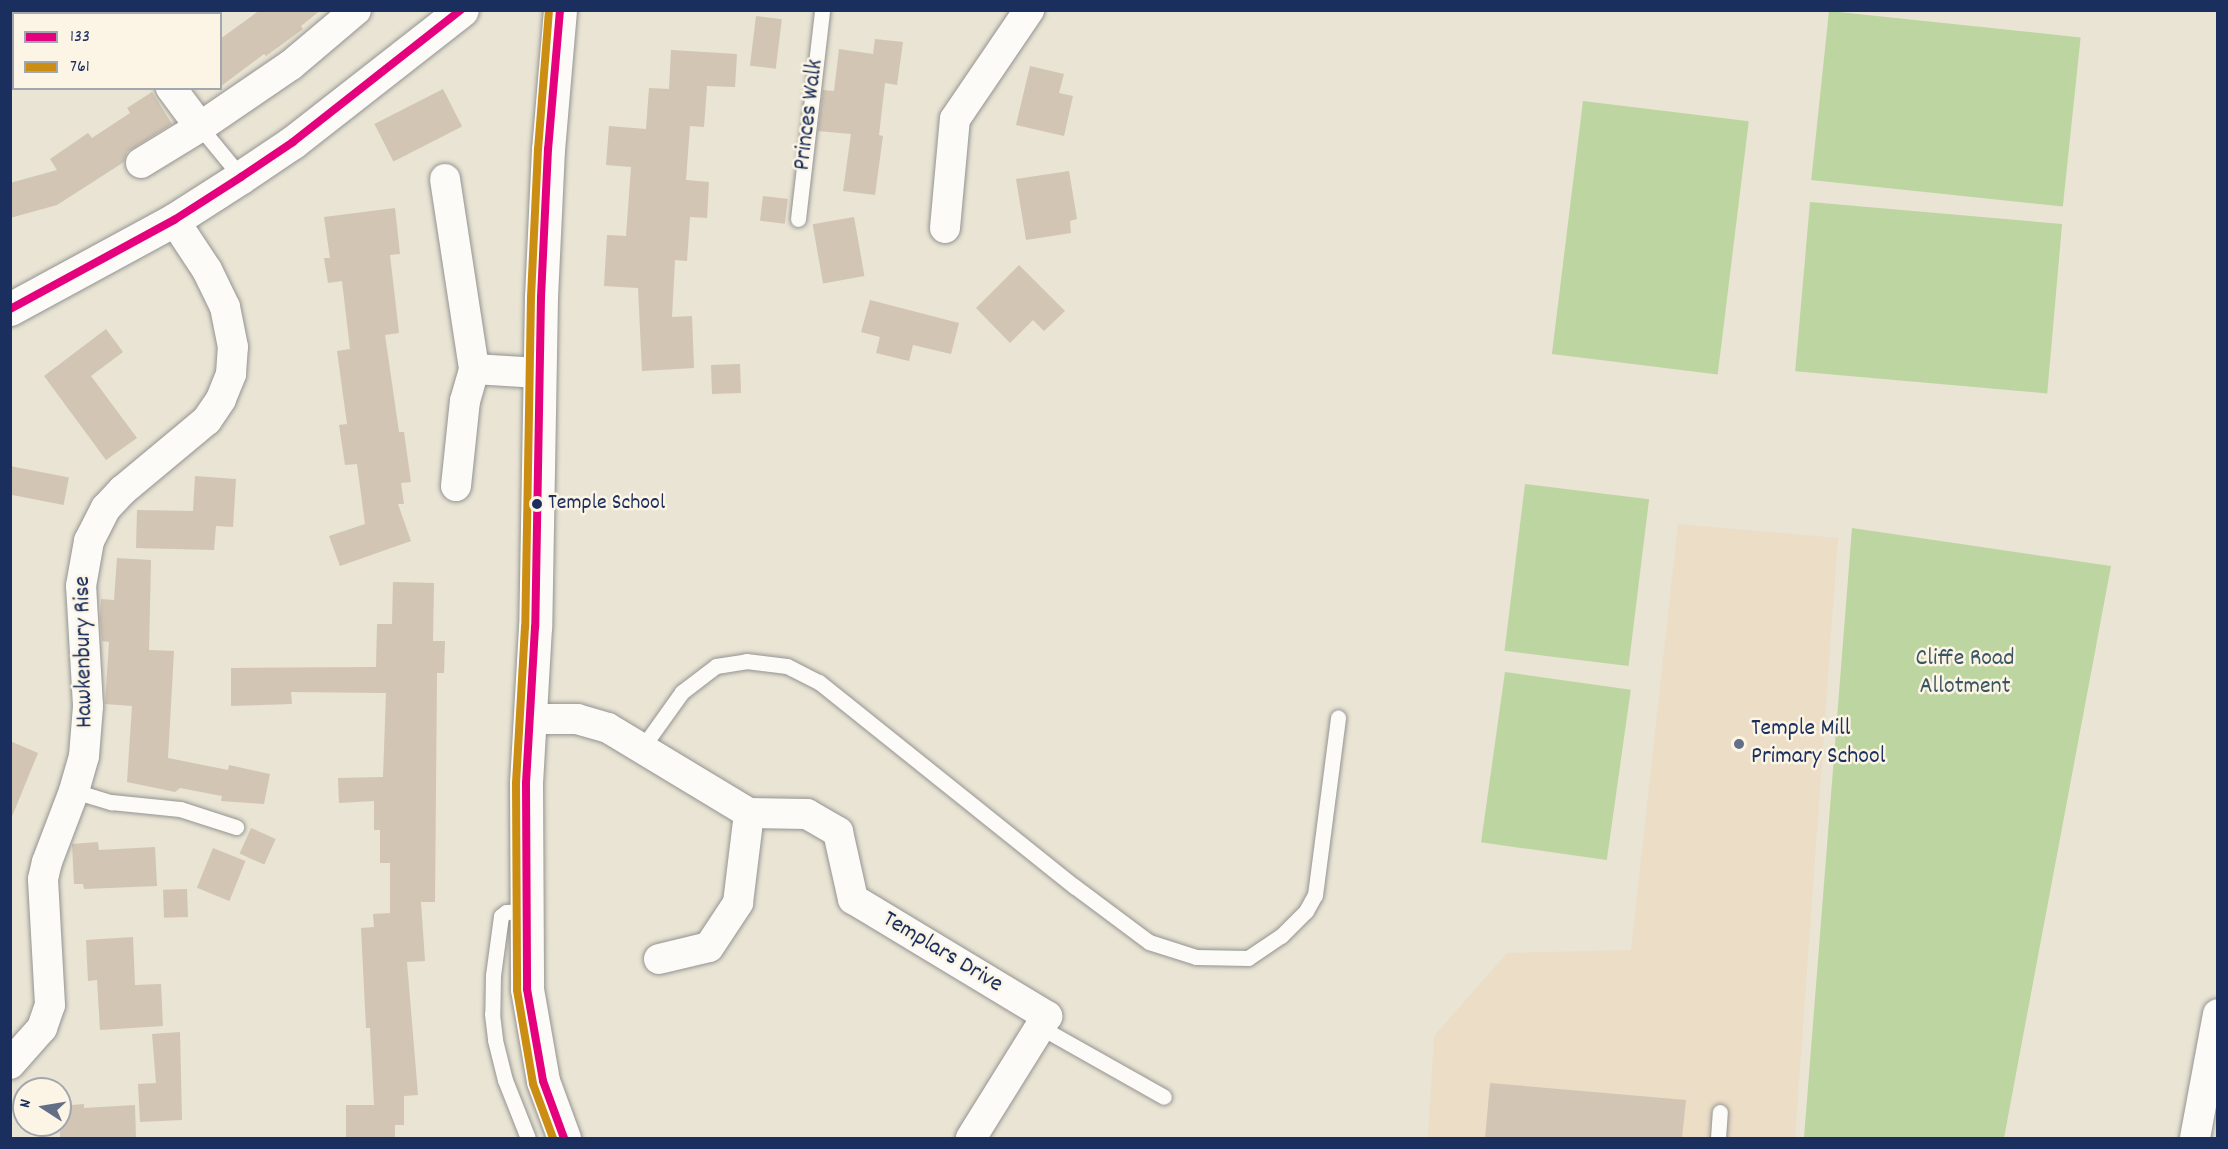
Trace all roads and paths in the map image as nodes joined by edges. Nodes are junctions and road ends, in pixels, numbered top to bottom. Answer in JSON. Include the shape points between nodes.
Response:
{"nodes":[{"id":1,"x":356,"y":10,"type":"edge"},
{"id":2,"x":462,"y":10,"type":"edge"},
{"id":3,"x":560,"y":10,"type":"edge"},
{"id":4,"x":822,"y":10,"type":"edge"},
{"id":5,"x":1029,"y":10,"type":"edge"},
{"id":6,"x":172,"y":90,"type":"edge"},
{"id":7,"x":200,"y":127,"type":"junction"},
{"id":8,"x":141,"y":163,"type":"dead end"},
{"id":9,"x":241,"y":177,"type":"junction"},
{"id":10,"x":446,"y":179,"type":"dead end"},
{"id":11,"x":798,"y":219,"type":"dead end"},
{"id":12,"x":174,"y":220,"type":"junction"},
{"id":13,"x":945,"y":228,"type":"dead end"},
{"id":14,"x":10,"y":309,"type":"edge"},
{"id":15,"x":474,"y":369,"type":"junction"},
{"id":16,"x":539,"y":372,"type":"junction"},
{"id":17,"x":456,"y":486,"type":"dead end"},
{"id":18,"x":1338,"y":717,"type":"dead end"},
{"id":19,"x":530,"y":719,"type":"junction"},
{"id":20,"x":642,"y":748,"type":"junction"},
{"id":21,"x":74,"y":791,"type":"junction"},
{"id":22,"x":749,"y":813,"type":"junction"},
{"id":23,"x":236,"y":827,"type":"dead end"},
{"id":24,"x":527,"y":910,"type":"junction"},
{"id":25,"x":659,"y":959,"type":"dead end"},
{"id":26,"x":2217,"y":1014,"type":"edge"},
{"id":27,"x":1040,"y":1027,"type":"junction"},
{"id":28,"x":10,"y":1064,"type":"edge"},
{"id":29,"x":1164,"y":1097,"type":"dead end"},
{"id":30,"x":1720,"y":1112,"type":"dead end"},
{"id":31,"x":528,"y":1138,"type":"edge"},
{"id":32,"x":564,"y":1138,"type":"edge"},
{"id":33,"x":971,"y":1138,"type":"edge"},
{"id":34,"x":1718,"y":1138,"type":"edge"},
{"id":35,"x":2195,"y":1138,"type":"edge"}],
"edges":[{"from":1,"to":7,"type":"street","via":[[291,65]]},
{"from":2,"to":9,"type":"main road","via":[[293,142]]},
{"from":3,"to":16,"type":"main road","via":[[548,149]]},
{"from":4,"to":11,"type":"lane","name":"Princes Walk"},
{"from":5,"to":13,"type":"street","via":[[956,119]]},
{"from":6,"to":7,"type":"street"},
{"from":7,"to":8,"type":"street"},
{"from":7,"to":9,"type":"lane"},
{"from":9,"to":12,"type":"main road"},
{"from":10,"to":15,"type":"street"},
{"from":12,"to":14,"type":"main road"},
{"from":12,"to":21,"type":"street","name":"Hawkenbury Rise","via":[[207,270],[225,307],[233,348],[231,374],[207,420],[123,490],[106,508],[89,541],[81,586],[88,725]]},
{"from":15,"to":16,"type":"street"},
{"from":15,"to":17,"type":"street","via":[[465,401]]},
{"from":16,"to":19,"type":"main road","via":[[536,627]]},
{"from":18,"to":20,"type":"lane","via":[[1315,895],[1306,911],[1281,936],[1248,958],[1196,957],[1149,942],[819,682],[787,666],[746,661],[716,666],[682,692]]},
{"from":19,"to":20,"type":"street","via":[[576,718],[608,728]]},
{"from":19,"to":24,"type":"main road"},
{"from":20,"to":22,"type":"street"},
{"from":21,"to":23,"type":"lane","via":[[111,802],[180,808]]},
{"from":21,"to":28,"type":"street","name":"Hawkenbury Rise","via":[[44,879],[49,1012],[36,1035]]},
{"from":22,"to":25,"type":"street","via":[[738,903],[709,947]]},
{"from":22,"to":27,"type":"street","name":"Templars Drive","via":[[807,814],[838,832],[853,899],[1047,1016]]},
{"from":24,"to":31,"type":"lane","via":[[501,916],[492,1014],[503,1070]]},
{"from":24,"to":32,"type":"main road","via":[[527,989],[543,1081]]},
{"from":26,"to":35,"type":"street"},
{"from":27,"to":29,"type":"lane"},
{"from":27,"to":33,"type":"street"},
{"from":30,"to":34,"type":"lane"}]}
